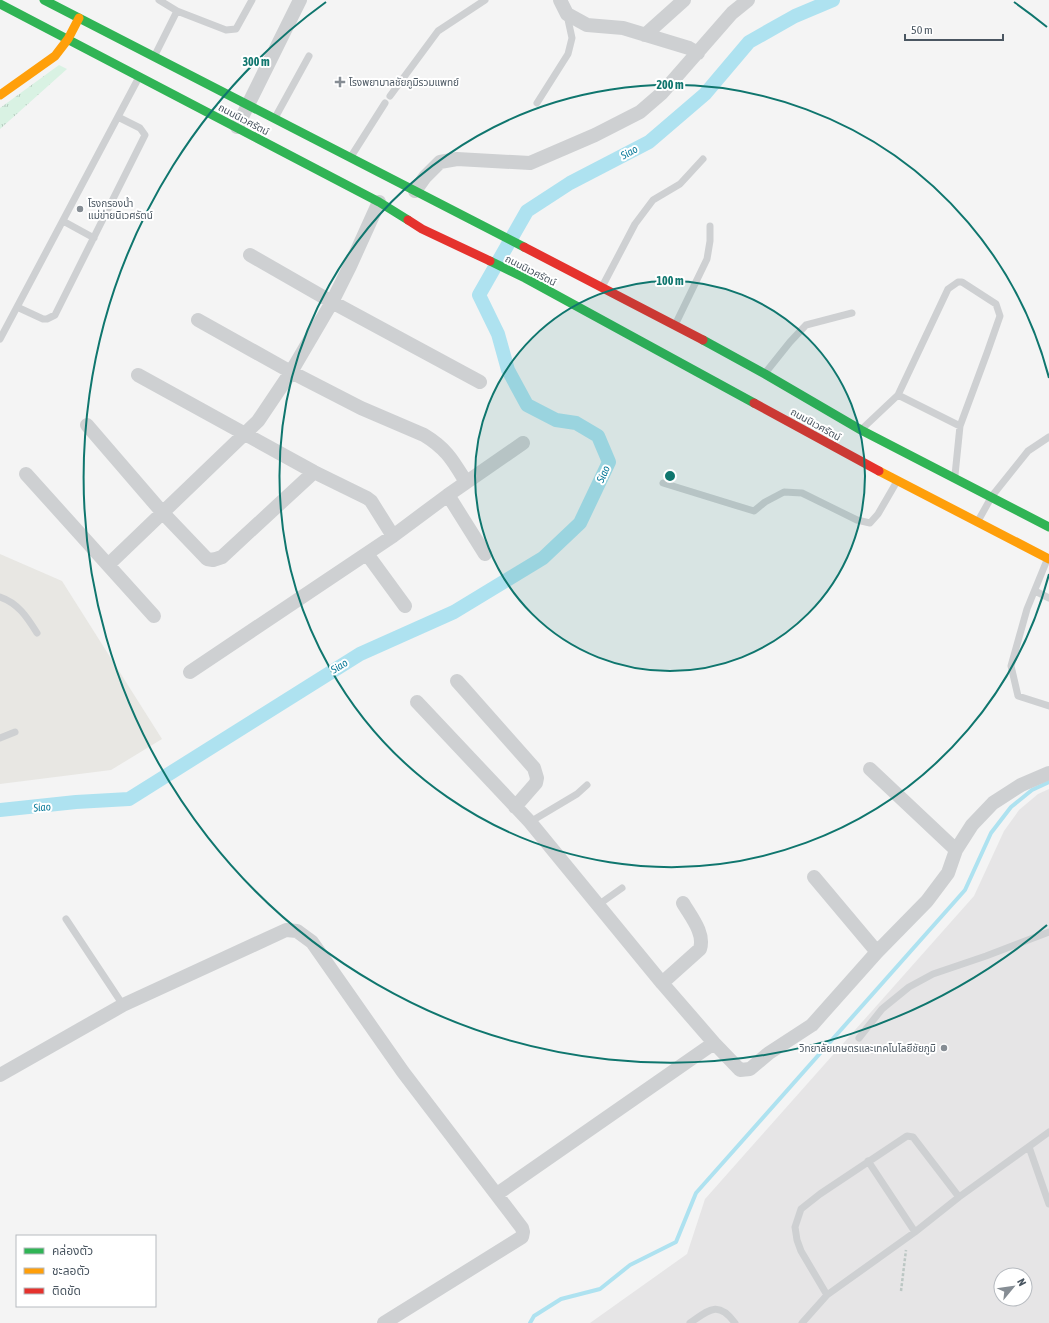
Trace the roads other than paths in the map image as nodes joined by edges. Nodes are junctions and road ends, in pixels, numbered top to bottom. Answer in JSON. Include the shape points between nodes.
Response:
{"nodes":[{"id":1,"x":46,"y":0,"type":"edge"},
{"id":2,"x":159,"y":0,"type":"edge"},
{"id":3,"x":252,"y":0,"type":"edge"},
{"id":4,"x":300,"y":0,"type":"edge"},
{"id":5,"x":485,"y":0,"type":"edge"},
{"id":6,"x":560,"y":0,"type":"edge"},
{"id":7,"x":684,"y":0,"type":"edge"},
{"id":8,"x":748,"y":0,"type":"edge"},
{"id":9,"x":0,"y":4,"type":"edge"},
{"id":10,"x":177,"y":11,"type":"junction"},
{"id":11,"x":567,"y":14,"type":"junction"},
{"id":12,"x":79,"y":18,"type":"junction"},
{"id":13,"x":645,"y":35,"type":"junction"},
{"id":14,"x":68,"y":39,"type":"junction"},
{"id":15,"x":698,"y":53,"type":"junction"},
{"id":16,"x":309,"y":56,"type":"dead end"},
{"id":17,"x":154,"y":57,"type":"junction"},
{"id":18,"x":140,"y":77,"type":"junction"},
{"id":19,"x":0,"y":95,"type":"edge"},
{"id":20,"x":390,"y":96,"type":"dead end"},
{"id":21,"x":385,"y":103,"type":"dead end"},
{"id":22,"x":537,"y":103,"type":"dead end"},
{"id":23,"x":247,"y":105,"type":"junction"},
{"id":24,"x":118,"y":117,"type":"junction"},
{"id":25,"x":275,"y":118,"type":"junction"},
{"id":26,"x":237,"y":127,"type":"junction"},
{"id":27,"x":350,"y":156,"type":"junction"},
{"id":28,"x":702,"y":159,"type":"dead end"},
{"id":29,"x":415,"y":191,"type":"junction"},
{"id":30,"x":379,"y":202,"type":"junction"},
{"id":31,"x":63,"y":221,"type":"junction"},
{"id":32,"x":710,"y":226,"type":"dead end"},
{"id":33,"x":94,"y":238,"type":"junction"},
{"id":34,"x":250,"y":255,"type":"dead end"},
{"id":35,"x":602,"y":287,"type":"junction"},
{"id":36,"x":332,"y":302,"type":"junction"},
{"id":37,"x":17,"y":307,"type":"junction"},
{"id":38,"x":852,"y":313,"type":"dead end"},
{"id":39,"x":198,"y":320,"type":"dead end"},
{"id":40,"x":675,"y":325,"type":"junction"},
{"id":41,"x":0,"y":339,"type":"edge"},
{"id":42,"x":292,"y":372,"type":"junction"},
{"id":43,"x":765,"y":374,"type":"junction"},
{"id":44,"x":138,"y":375,"type":"dead end"},
{"id":45,"x":480,"y":382,"type":"dead end"},
{"id":46,"x":898,"y":395,"type":"junction"},
{"id":47,"x":87,"y":425,"type":"dead end"},
{"id":48,"x":960,"y":426,"type":"junction"},
{"id":49,"x":861,"y":430,"type":"junction"},
{"id":50,"x":246,"y":434,"type":"junction"},
{"id":51,"x":1049,"y":437,"type":"edge"},
{"id":52,"x":523,"y":443,"type":"dead end"},
{"id":53,"x":314,"y":472,"type":"junction"},
{"id":54,"x":26,"y":474,"type":"dead end"},
{"id":55,"x":955,"y":478,"type":"junction"},
{"id":56,"x":897,"y":481,"type":"junction"},
{"id":57,"x":466,"y":482,"type":"junction"},
{"id":58,"x":664,"y":483,"type":"dead end"},
{"id":59,"x":448,"y":495,"type":"junction"},
{"id":60,"x":992,"y":496,"type":"junction"},
{"id":61,"x":162,"y":512,"type":"junction"},
{"id":62,"x":978,"y":522,"type":"junction"},
{"id":63,"x":1049,"y":526,"type":"edge"},
{"id":64,"x":393,"y":536,"type":"junction"},
{"id":65,"x":368,"y":554,"type":"junction"},
{"id":66,"x":485,"y":554,"type":"dead end"},
{"id":67,"x":1048,"y":559,"type":"edge"},
{"id":68,"x":108,"y":565,"type":"junction"},
{"id":69,"x":1035,"y":591,"type":"junction"},
{"id":70,"x":0,"y":597,"type":"edge"},
{"id":71,"x":1049,"y":598,"type":"edge"},
{"id":72,"x":405,"y":606,"type":"dead end"},
{"id":73,"x":154,"y":616,"type":"dead end"},
{"id":74,"x":37,"y":633,"type":"dead end"},
{"id":75,"x":190,"y":672,"type":"dead end"},
{"id":76,"x":457,"y":681,"type":"dead end"},
{"id":77,"x":417,"y":702,"type":"dead end"},
{"id":78,"x":1049,"y":706,"type":"edge"},
{"id":79,"x":15,"y":732,"type":"dead end"},
{"id":80,"x":0,"y":738,"type":"edge"},
{"id":81,"x":870,"y":769,"type":"dead end"},
{"id":82,"x":1049,"y":773,"type":"edge"},
{"id":83,"x":587,"y":785,"type":"dead end"},
{"id":84,"x":515,"y":807,"type":"junction"},
{"id":85,"x":530,"y":822,"type":"junction"},
{"id":86,"x":956,"y":850,"type":"junction"},
{"id":87,"x":814,"y":877,"type":"dead end"},
{"id":88,"x":622,"y":888,"type":"dead end"},
{"id":89,"x":683,"y":903,"type":"dead end"},
{"id":90,"x":598,"y":905,"type":"junction"},
{"id":91,"x":66,"y":919,"type":"dead end"},
{"id":92,"x":1049,"y":932,"type":"edge"},
{"id":93,"x":877,"y":952,"type":"junction"},
{"id":94,"x":662,"y":983,"type":"junction"},
{"id":95,"x":123,"y":1005,"type":"junction"},
{"id":96,"x":858,"y":1038,"type":"dead end"},
{"id":97,"x":714,"y":1043,"type":"junction"},
{"id":98,"x":0,"y":1075,"type":"edge"},
{"id":99,"x":1049,"y":1132,"type":"edge"},
{"id":100,"x":1029,"y":1147,"type":"junction"},
{"id":101,"x":868,"y":1161,"type":"junction"},
{"id":102,"x":497,"y":1194,"type":"junction"},
{"id":103,"x":959,"y":1197,"type":"junction"},
{"id":104,"x":1049,"y":1204,"type":"edge"},
{"id":105,"x":915,"y":1232,"type":"junction"},
{"id":106,"x":827,"y":1295,"type":"junction"},
{"id":107,"x":384,"y":1323,"type":"edge"},
{"id":108,"x":690,"y":1323,"type":"edge"},
{"id":109,"x":735,"y":1323,"type":"edge"},
{"id":110,"x":802,"y":1323,"type":"edge"}],
"edges":[{"from":1,"to":12,"type":"main road","name":"ถนนนิเวศรัตน์"},
{"from":2,"to":10,"type":"lane"},
{"from":3,"to":10,"type":"lane","via":[[236,28],[226,30]]},
{"from":4,"to":23,"type":"street"},
{"from":5,"to":20,"type":"lane","via":[[438,31]]},
{"from":6,"to":11,"type":"street"},
{"from":7,"to":13,"type":"street"},
{"from":8,"to":15,"type":"street","via":[[732,13]]},
{"from":9,"to":14,"type":"main road","name":"ถนนนิเวศรัตน์"},
{"from":10,"to":17,"type":"lane"},
{"from":11,"to":13,"type":"street","via":[[587,25],[623,28]]},
{"from":11,"to":22,"type":"lane","via":[[572,38],[568,54]]},
{"from":12,"to":14,"type":"main road"},
{"from":12,"to":17,"type":"main road","name":"ถนนนิเวศรัตน์"},
{"from":13,"to":15,"type":"street"},
{"from":14,"to":18,"type":"main road","name":"ถนนนิเวศรัตน์"},
{"from":14,"to":19,"type":"main road","via":[[55,56]]},
{"from":15,"to":29,"type":"street","via":[[662,93],[640,112],[595,135],[530,163],[457,159],[440,162]]},
{"from":16,"to":25,"type":"lane"},
{"from":17,"to":23,"type":"main road","name":"ถนนนิเวศรัตน์"},
{"from":18,"to":24,"type":"lane"},
{"from":18,"to":26,"type":"main road","name":"ถนนนิเวศรัตน์"},
{"from":21,"to":27,"type":"lane"},
{"from":23,"to":25,"type":"main road","name":"ถนนนิเวศรัตน์"},
{"from":23,"to":26,"type":"street"},
{"from":24,"to":31,"type":"lane"},
{"from":24,"to":33,"type":"lane","via":[[140,128],[145,135]]},
{"from":25,"to":27,"type":"main road","name":"ถนนนิเวศรัตน์"},
{"from":26,"to":30,"type":"main road","name":"ถนนนิเวศรัตน์"},
{"from":27,"to":29,"type":"main road","name":"ถนนนิเวศรัตน์"},
{"from":28,"to":35,"type":"lane","via":[[680,184],[653,200],[634,224]]},
{"from":29,"to":35,"type":"main road","name":"ถนนนิเวศรัตน์"},
{"from":30,"to":36,"type":"street"},
{"from":30,"to":56,"type":"main road","name":"ถนนนิเวศรัตน์","via":[[422,228],[524,278]]},
{"from":31,"to":33,"type":"lane"},
{"from":31,"to":37,"type":"lane"},
{"from":32,"to":40,"type":"lane","via":[[706,259]]},
{"from":33,"to":37,"type":"lane","via":[[55,315],[43,320]]},
{"from":34,"to":36,"type":"street"},
{"from":35,"to":40,"type":"main road","name":"ถนนนิเวศรัตน์"},
{"from":36,"to":42,"type":"street"},
{"from":36,"to":45,"type":"street"},
{"from":37,"to":41,"type":"lane"},
{"from":38,"to":43,"type":"lane","via":[[806,325]]},
{"from":39,"to":42,"type":"street"},
{"from":40,"to":43,"type":"main road","name":"ถนนนิเวศรัตน์"},
{"from":42,"to":50,"type":"street"},
{"from":42,"to":57,"type":"street","via":[[361,408],[433,440],[448,453]]},
{"from":43,"to":49,"type":"main road","name":"ถนนนิเวศรัตน์"},
{"from":44,"to":50,"type":"street"},
{"from":46,"to":48,"type":"lane"},
{"from":46,"to":48,"type":"lane","via":[[948,290],[962,282],[996,304],[1000,316]]},
{"from":46,"to":49,"type":"lane"},
{"from":47,"to":61,"type":"street"},
{"from":48,"to":55,"type":"lane"},
{"from":49,"to":55,"type":"main road","name":"ถนนนิเวศรัตน์"},
{"from":50,"to":53,"type":"street"},
{"from":50,"to":61,"type":"street"},
{"from":51,"to":60,"type":"lane","via":[[1028,451]]},
{"from":52,"to":57,"type":"street"},
{"from":53,"to":61,"type":"street","via":[[222,557],[213,560],[206,559]]},
{"from":53,"to":64,"type":"street","via":[[371,501]]},
{"from":54,"to":68,"type":"street"},
{"from":55,"to":60,"type":"main road","name":"ถนนนิเวศรัตน์"},
{"from":56,"to":58,"type":"lane","via":[[870,523],[857,520],[802,493],[784,492],[754,511]]},
{"from":56,"to":62,"type":"main road","name":"ถนนนิเวศรัตน์"},
{"from":57,"to":59,"type":"street"},
{"from":59,"to":64,"type":"street"},
{"from":59,"to":66,"type":"street"},
{"from":60,"to":62,"type":"lane"},
{"from":60,"to":63,"type":"main road","name":"ถนนนิเวศรัตน์"},
{"from":61,"to":68,"type":"street"},
{"from":62,"to":67,"type":"main road","name":"ถนนนิเวศรัตน์"},
{"from":64,"to":65,"type":"street"},
{"from":65,"to":72,"type":"street"},
{"from":65,"to":75,"type":"street"},
{"from":67,"to":69,"type":"lane"},
{"from":68,"to":73,"type":"street"},
{"from":69,"to":71,"type":"lane"},
{"from":69,"to":78,"type":"lane","via":[[1027,609],[1011,666],[1018,696]]},
{"from":70,"to":74,"type":"lane","via":[[14,603]]},
{"from":76,"to":84,"type":"street","via":[[534,768],[536,782]]},
{"from":77,"to":84,"type":"street"},
{"from":79,"to":80,"type":"lane"},
{"from":81,"to":86,"type":"street"},
{"from":82,"to":86,"type":"street","via":[[1021,785],[993,804],[972,825]]},
{"from":83,"to":85,"type":"lane","via":[[577,794]]},
{"from":84,"to":85,"type":"street"},
{"from":85,"to":90,"type":"street"},
{"from":86,"to":93,"type":"street","via":[[948,873],[927,901]]},
{"from":87,"to":93,"type":"street"},
{"from":88,"to":90,"type":"lane"},
{"from":89,"to":94,"type":"street","via":[[700,933],[702,942],[700,949]]},
{"from":90,"to":94,"type":"street"},
{"from":91,"to":95,"type":"lane"},
{"from":92,"to":96,"type":"lane","via":[[933,974],[909,987],[882,1010]]},
{"from":93,"to":97,"type":"street","via":[[812,1025],[769,1053],[750,1069],[740,1070]]},
{"from":94,"to":97,"type":"street"},
{"from":95,"to":98,"type":"street"},
{"from":95,"to":102,"type":"street","via":[[286,930],[298,931],[312,942],[403,1072]]},
{"from":97,"to":102,"type":"street"},
{"from":99,"to":100,"type":"lane"},
{"from":100,"to":103,"type":"lane"},
{"from":100,"to":104,"type":"lane"},
{"from":101,"to":103,"type":"lane","via":[[907,1136],[913,1137]]},
{"from":101,"to":105,"type":"lane"},
{"from":101,"to":106,"type":"lane","via":[[801,1209],[795,1227],[801,1251]]},
{"from":102,"to":107,"type":"street","via":[[522,1228],[522,1237]]},
{"from":103,"to":105,"type":"lane"},
{"from":105,"to":106,"type":"lane"},
{"from":106,"to":110,"type":"lane"},
{"from":108,"to":109,"type":"lane","via":[[716,1308],[728,1314]]}]}
